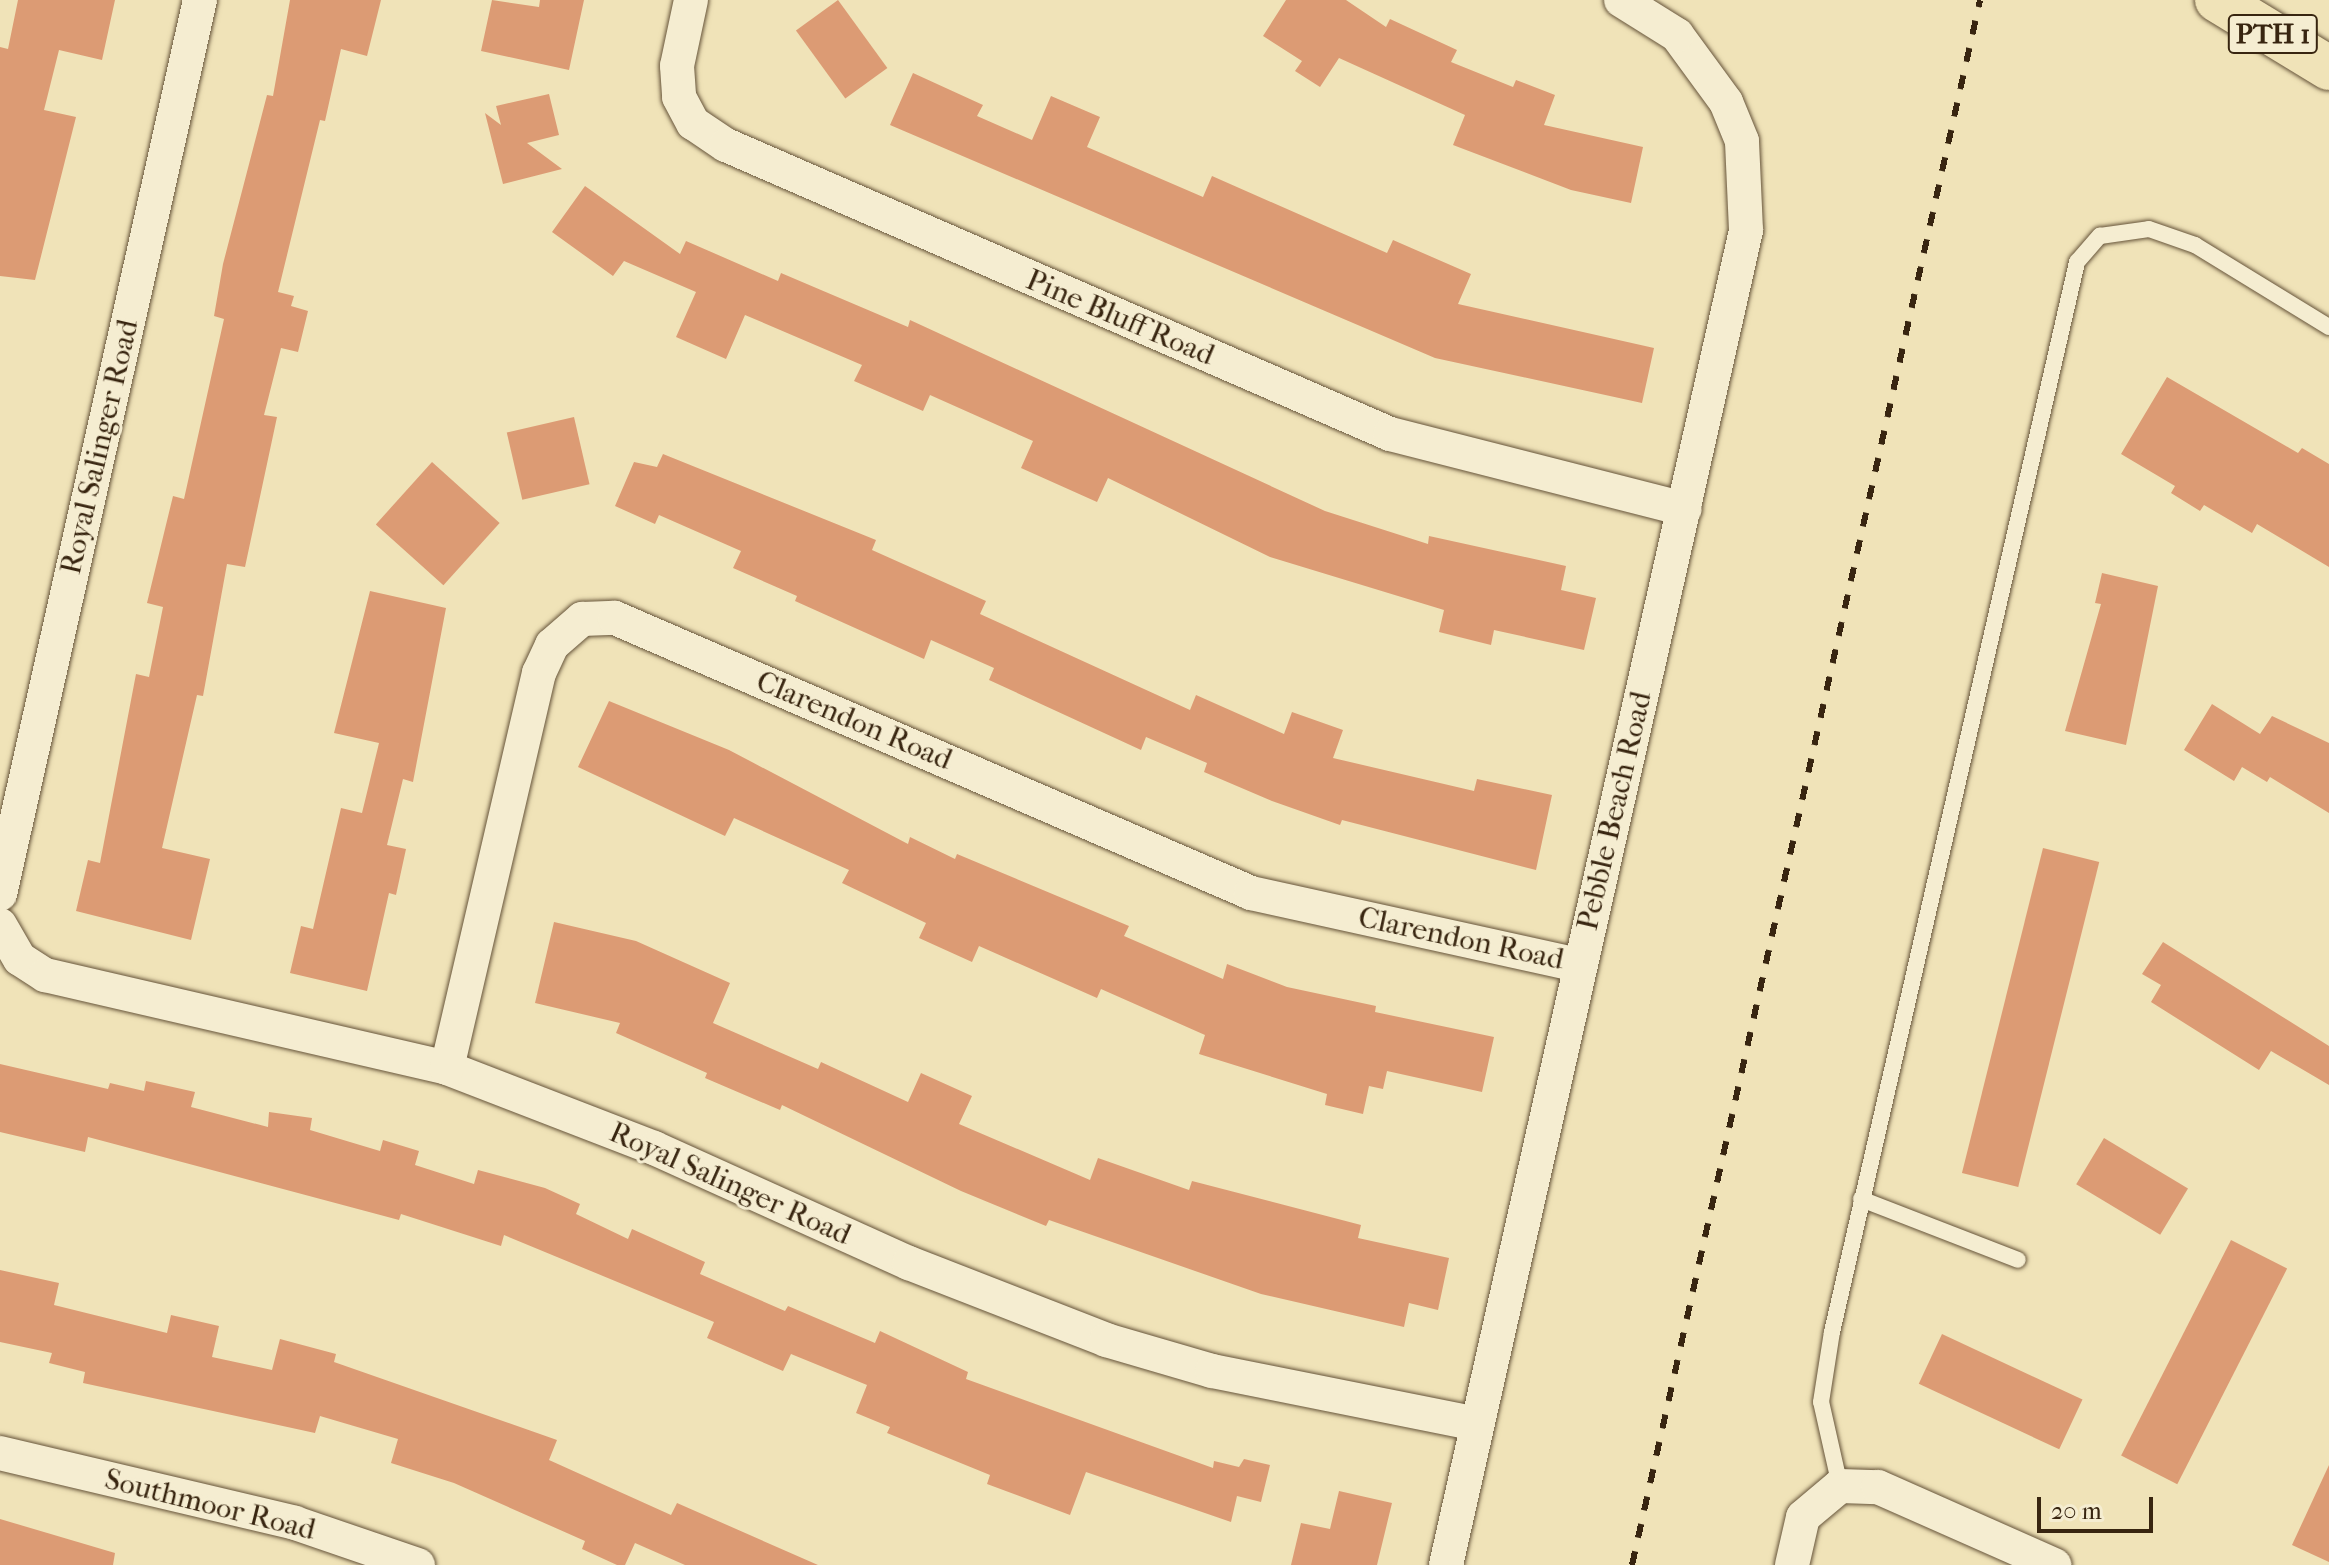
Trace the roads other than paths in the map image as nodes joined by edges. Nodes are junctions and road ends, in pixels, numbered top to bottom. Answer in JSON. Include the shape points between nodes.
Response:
{"nodes":[{"id":1,"x":200,"y":0,"type":"edge"},
{"id":2,"x":691,"y":0,"type":"edge"},
{"id":3,"x":1621,"y":0,"type":"edge"},
{"id":4,"x":2217,"y":0,"type":"edge"},
{"id":5,"x":2329,"y":68,"type":"edge"},
{"id":6,"x":2329,"y":327,"type":"edge"},
{"id":7,"x":1685,"y":509,"type":"junction"},
{"id":8,"x":0,"y":894,"type":"edge"},
{"id":9,"x":0,"y":925,"type":"edge"},
{"id":10,"x":1579,"y":965,"type":"junction"},
{"id":11,"x":447,"y":1068,"type":"junction"},
{"id":12,"x":1861,"y":1199,"type":"junction"},
{"id":13,"x":2018,"y":1260,"type":"dead end"},
{"id":14,"x":1477,"y":1424,"type":"junction"},
{"id":15,"x":0,"y":1453,"type":"edge"},
{"id":16,"x":1840,"y":1486,"type":"junction"},
{"id":17,"x":418,"y":1565,"type":"edge"},
{"id":18,"x":1446,"y":1565,"type":"edge"},
{"id":19,"x":1792,"y":1565,"type":"edge"},
{"id":20,"x":2054,"y":1565,"type":"edge"}],
"edges":[{"from":1,"to":8,"type":"street","name":"Royal Salinger Road"},
{"from":2,"to":7,"type":"street","name":"Pine Bluff Road","via":[[677,66],[679,97],[693,123],[726,145],[1390,434]]},
{"from":3,"to":7,"type":"street","name":"Pebble Beach Road","via":[[1649,13],[1702,63],[1742,141],[1746,230]]},
{"from":4,"to":5,"type":"highway","number":"PTH 1"},
{"from":6,"to":12,"type":"lane","via":[[2195,245],[2149,229],[2120,229],[2083,250]]},
{"from":7,"to":10,"type":"street","name":"Pebble Beach Road"},
{"from":9,"to":11,"type":"street","name":"Royal Salinger Road","via":[[20,959],[45,975]]},
{"from":10,"to":11,"type":"street","name":"Clarendon Road","via":[[1251,893],[615,618],[582,619],[552,645],[539,673]]},
{"from":10,"to":14,"type":"street","name":"Pebble Beach Road"},
{"from":11,"to":14,"type":"street","name":"Royal Salinger Road","via":[[654,1148],[909,1263],[1106,1340],[1212,1371]]},
{"from":12,"to":13,"type":"lane"},
{"from":12,"to":16,"type":"lane","via":[[1821,1402]]},
{"from":14,"to":18,"type":"street","name":"Pebble Beach Road"},
{"from":15,"to":17,"type":"street","name":"Southmoor Road","via":[[295,1523]]},
{"from":16,"to":19,"type":"street","via":[[1803,1517]]},
{"from":16,"to":20,"type":"street","via":[[1878,1487]]}]}
